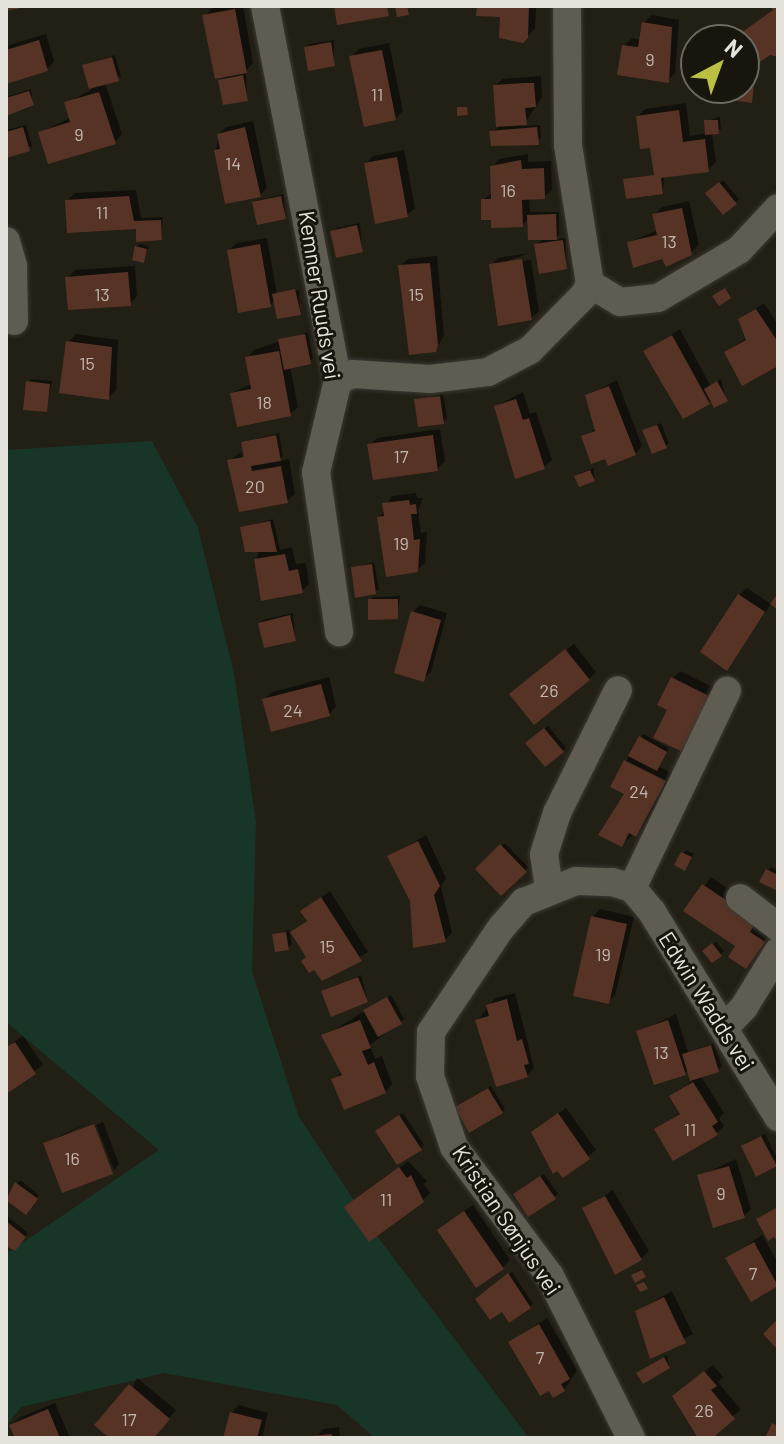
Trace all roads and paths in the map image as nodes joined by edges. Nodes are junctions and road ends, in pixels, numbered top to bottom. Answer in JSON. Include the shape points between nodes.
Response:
{"nodes":[{"id":1,"x":265,"y":6,"type":"edge"},
{"id":2,"x":567,"y":6,"type":"edge"},
{"id":3,"x":778,"y":208,"type":"edge"},
{"id":4,"x":6,"y":241,"type":"edge"},
{"id":5,"x":590,"y":284,"type":"junction"},
{"id":6,"x":14,"y":321,"type":"dead end"},
{"id":7,"x":338,"y":380,"type":"junction"},
{"id":8,"x":339,"y":632,"type":"dead end"},
{"id":9,"x":618,"y":690,"type":"dead end"},
{"id":10,"x":727,"y":691,"type":"dead end"},
{"id":11,"x":632,"y":888,"type":"junction"},
{"id":12,"x":549,"y":889,"type":"junction"},
{"id":13,"x":740,"y":898,"type":"dead end"},
{"id":14,"x":778,"y":927,"type":"edge"},
{"id":15,"x":778,"y":952,"type":"edge"},
{"id":16,"x":724,"y":1028,"type":"junction"},
{"id":17,"x":769,"y":1082,"type":"edge"},
{"id":18,"x":778,"y":1117,"type":"edge"},
{"id":19,"x":631,"y":1438,"type":"edge"}],
"edges":[{"from":1,"to":7,"type":"street","name":"Kemner Ruuds vei"},
{"from":2,"to":5,"type":"street","via":[[568,145]]},
{"from":3,"to":5,"type":"street","via":[[739,250],[658,298],[620,302]]},
{"from":4,"to":6,"type":"street","via":[[13,266]]},
{"from":5,"to":7,"type":"street","via":[[553,332],[512,362],[488,372],[430,379],[353,374]]},
{"from":7,"to":8,"type":"street","name":"Kemner Ruuds vei","via":[[316,472]]},
{"from":9,"to":12,"type":"street","via":[[557,813],[544,854]]},
{"from":10,"to":11,"type":"street"},
{"from":11,"to":12,"type":"street","name":"Kristian Sønjus vei","via":[[594,879]]},
{"from":11,"to":16,"type":"street","name":"Edwin Wadds vei"},
{"from":12,"to":19,"type":"street","name":"Kristian Sønjus vei","via":[[524,902],[501,928],[445,1007],[431,1032],[430,1076],[454,1147],[550,1276]]},
{"from":13,"to":14,"type":"street"},
{"from":15,"to":16,"type":"street","via":[[744,1007]]},
{"from":16,"to":17,"type":"street","name":"Edwin Wadds vei"},
{"from":17,"to":18,"type":"street","name":"Edwin Wadds vei"}]}
